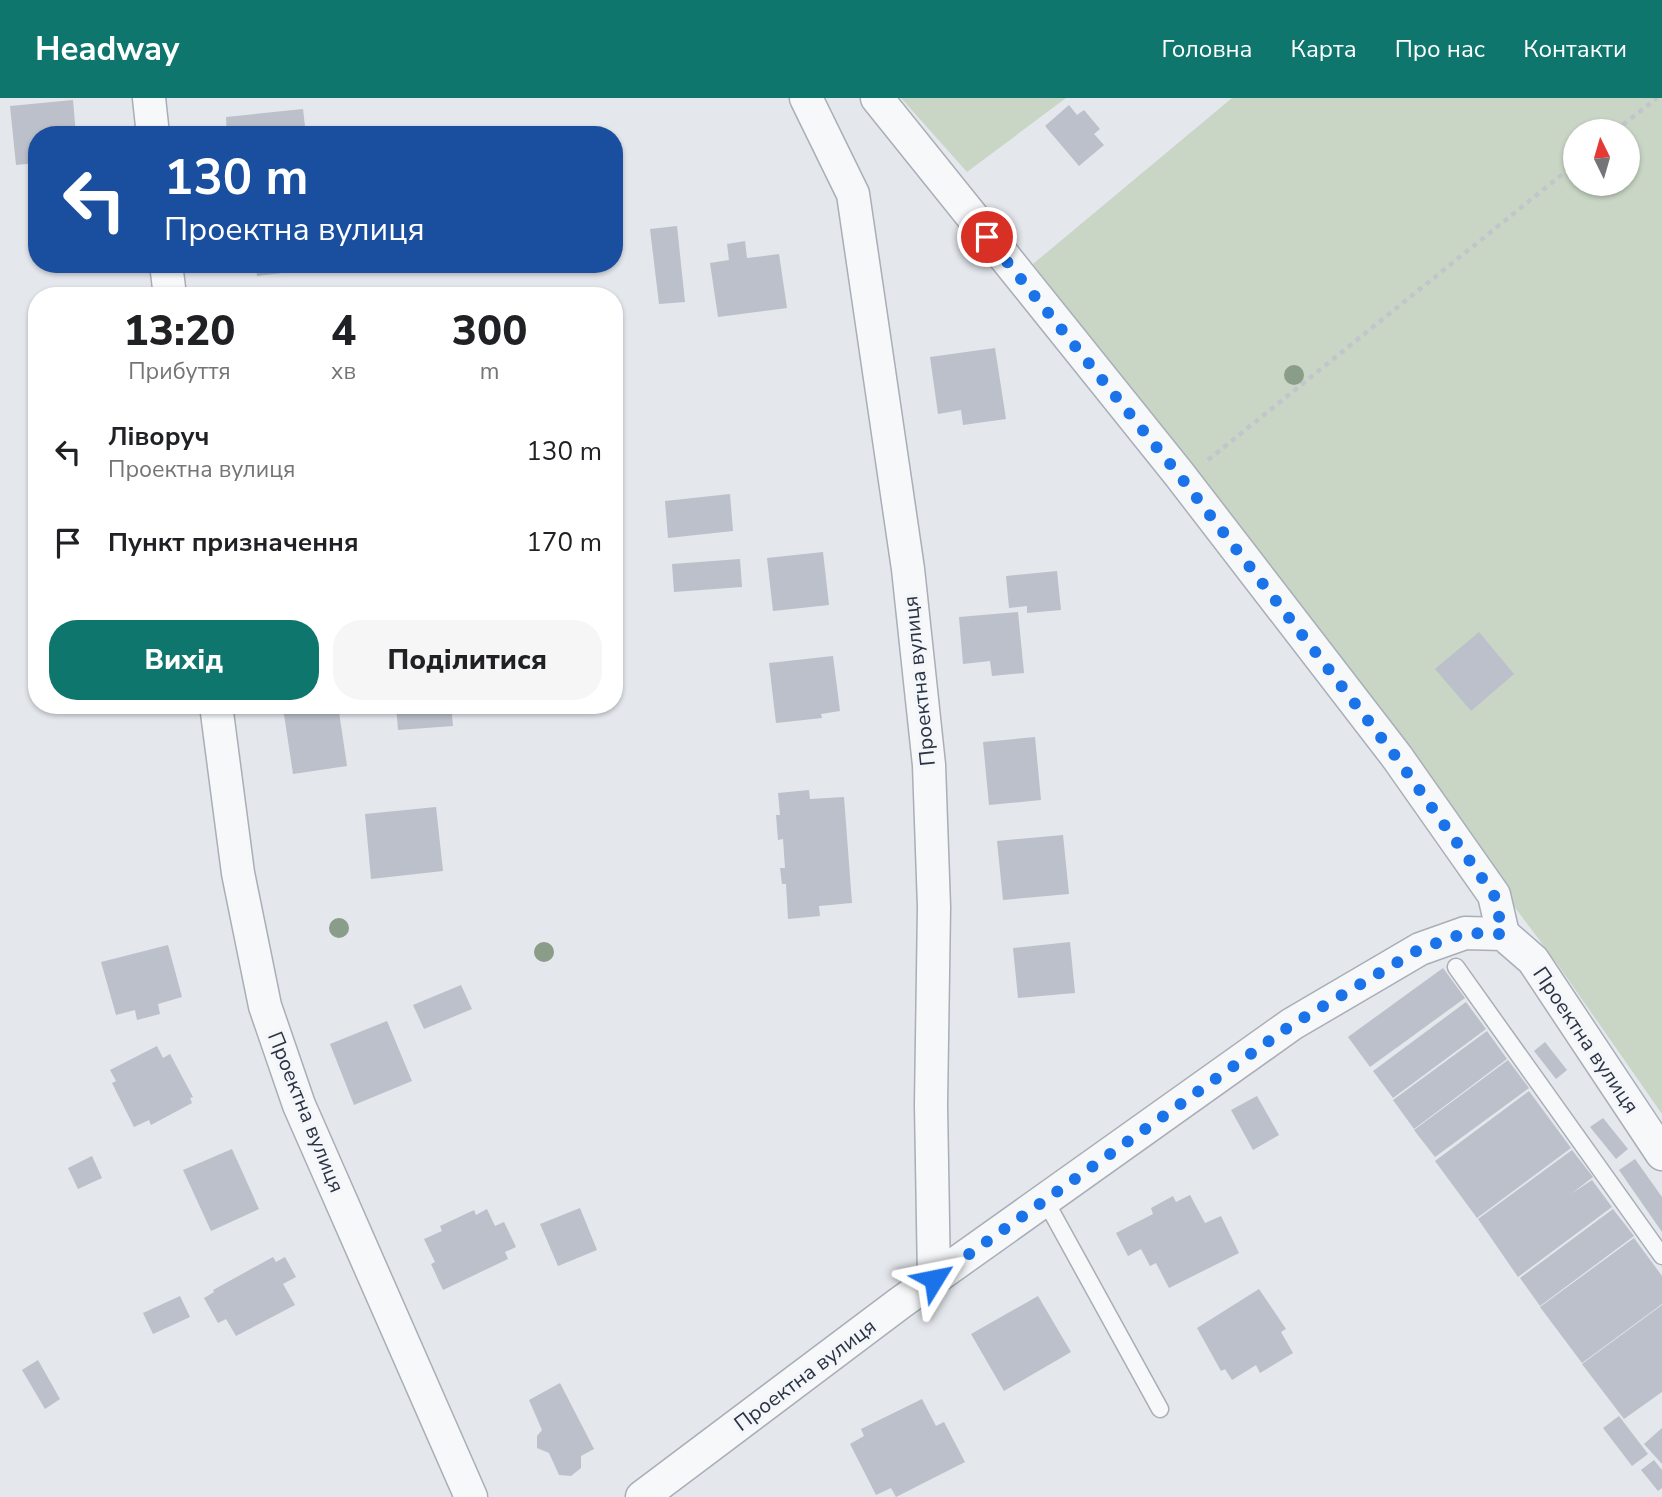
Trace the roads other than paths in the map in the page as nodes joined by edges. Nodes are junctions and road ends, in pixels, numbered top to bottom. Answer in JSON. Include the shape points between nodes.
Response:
{"nodes":[{"id":1,"x":149,"y":98,"type":"edge"},
{"id":2,"x":806,"y":98,"type":"edge"},
{"id":3,"x":877,"y":98,"type":"edge"},
{"id":4,"x":152,"y":126,"type":"edge"},
{"id":5,"x":217,"y":714,"type":"edge"},
{"id":6,"x":1503,"y":934,"type":"junction"},
{"id":7,"x":1456,"y":967,"type":"dead end"},
{"id":8,"x":1662,"y":1154,"type":"edge"},
{"id":9,"x":1045,"y":1200,"type":"junction"},
{"id":10,"x":1662,"y":1256,"type":"edge"},
{"id":11,"x":934,"y":1279,"type":"junction"},
{"id":12,"x":1160,"y":1409,"type":"dead end"},
{"id":13,"x":471,"y":1497,"type":"edge"},
{"id":14,"x":642,"y":1497,"type":"edge"}],
"edges":[{"from":1,"to":4,"type":"street"},
{"from":2,"to":11,"type":"street","name":"Проектна вулиця","via":[[853,194],[908,569],[929,765],[933,868]]},
{"from":3,"to":6,"type":"street","via":[[1183,480],[1419,789],[1494,895]]},
{"from":5,"to":13,"type":"street","name":"Проектна вулиця","via":[[238,873],[265,1006],[299,1105]]},
{"from":6,"to":8,"type":"street","name":"Проектна вулиця","via":[[1533,960]]},
{"from":6,"to":9,"type":"street","name":"Проектна вулиця","via":[[1465,933],[1420,949],[1304,1017]]},
{"from":7,"to":10,"type":"lane"},
{"from":9,"to":11,"type":"street","name":"Проектна вулиця"},
{"from":9,"to":12,"type":"lane"},
{"from":11,"to":14,"type":"street","name":"Проектна вулиця"}]}
